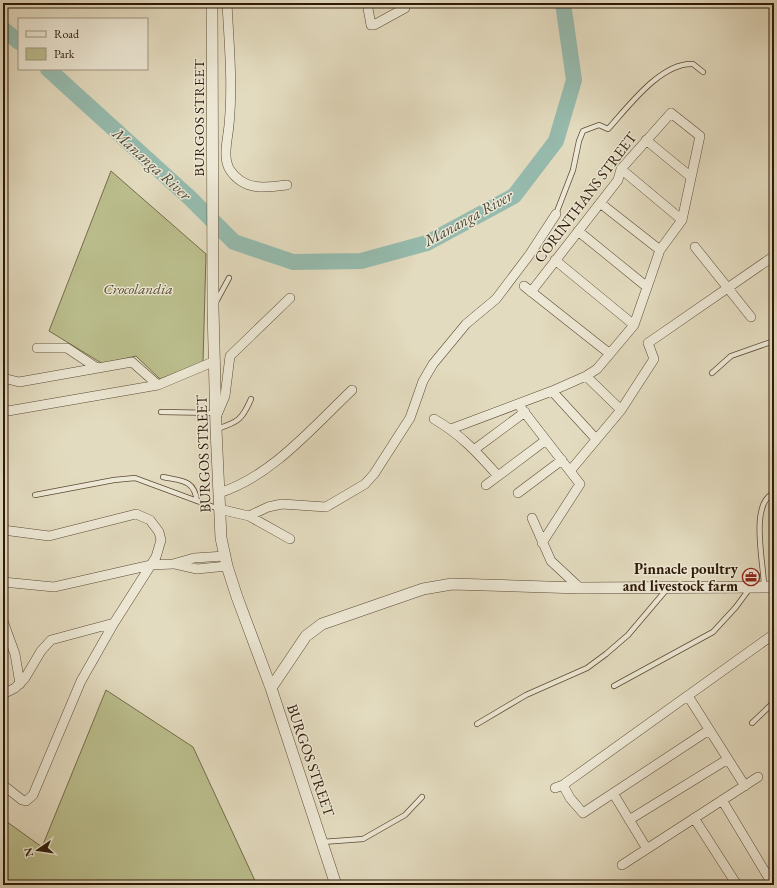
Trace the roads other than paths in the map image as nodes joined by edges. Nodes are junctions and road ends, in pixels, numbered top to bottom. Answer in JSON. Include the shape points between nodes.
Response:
{"nodes":[{"id":1,"x":212,"y":3,"type":"edge"},
{"id":2,"x":227,"y":3,"type":"edge"},
{"id":3,"x":367,"y":3,"type":"edge"},
{"id":4,"x":405,"y":8,"type":"dead end"},
{"id":5,"x":703,"y":72,"type":"dead end"},
{"id":6,"x":646,"y":140,"type":"junction"},
{"id":7,"x":621,"y":169,"type":"junction"},
{"id":8,"x":692,"y":177,"type":"junction"},
{"id":9,"x":287,"y":185,"type":"dead end"},
{"id":10,"x":600,"y":203,"type":"junction"},
{"id":11,"x":556,"y":214,"type":"joint"},
{"id":12,"x":682,"y":220,"type":"junction"},
{"id":13,"x":578,"y":231,"type":"junction"},
{"id":14,"x":695,"y":247,"type":"dead end"},
{"id":15,"x":660,"y":250,"type":"junction"},
{"id":16,"x":774,"y":256,"type":"edge"},
{"id":17,"x":556,"y":260,"type":"junction"},
{"id":18,"x":229,"y":278,"type":"dead end"},
{"id":19,"x":647,"y":287,"type":"junction"},
{"id":20,"x":728,"y":287,"type":"junction"},
{"id":21,"x":290,"y":298,"type":"dead end"},
{"id":22,"x":213,"y":307,"type":"junction"},
{"id":23,"x":751,"y":317,"type":"dead end"},
{"id":24,"x":634,"y":325,"type":"junction"},
{"id":25,"x":774,"y":341,"type":"edge"},
{"id":26,"x":37,"y":348,"type":"dead end"},
{"id":27,"x":610,"y":354,"type":"junction"},
{"id":28,"x":215,"y":361,"type":"junction"},
{"id":29,"x":97,"y":368,"type":"junction"},
{"id":30,"x":712,"y":373,"type":"dead end"},
{"id":31,"x":586,"y":376,"type":"junction"},
{"id":32,"x":3,"y":378,"type":"edge"},
{"id":33,"x":158,"y":385,"type":"junction"},
{"id":34,"x":352,"y":390,"type":"dead end"},
{"id":35,"x":552,"y":391,"type":"junction"},
{"id":36,"x":251,"y":400,"type":"dead end"},
{"id":37,"x":518,"y":404,"type":"junction"},
{"id":38,"x":3,"y":409,"type":"edge"},
{"id":39,"x":621,"y":410,"type":"junction"},
{"id":40,"x":161,"y":412,"type":"dead end"},
{"id":41,"x":525,"y":412,"type":"junction"},
{"id":42,"x":216,"y":415,"type":"junction"},
{"id":43,"x":434,"y":419,"type":"dead end"},
{"id":44,"x":216,"y":429,"type":"junction"},
{"id":45,"x":451,"y":429,"type":"junction"},
{"id":46,"x":596,"y":439,"type":"junction"},
{"id":47,"x":546,"y":440,"type":"junction"},
{"id":48,"x":475,"y":449,"type":"junction"},
{"id":49,"x":562,"y":460,"type":"junction"},
{"id":50,"x":570,"y":471,"type":"junction"},
{"id":51,"x":498,"y":476,"type":"junction"},
{"id":52,"x":163,"y":477,"type":"dead end"},
{"id":53,"x":486,"y":485,"type":"dead end"},
{"id":54,"x":219,"y":493,"type":"junction"},
{"id":55,"x":518,"y":493,"type":"dead end"},
{"id":56,"x":774,"y":493,"type":"edge"},
{"id":57,"x":36,"y":495,"type":"dead end"},
{"id":58,"x":197,"y":501,"type":"junction"},
{"id":59,"x":219,"y":509,"type":"junction"},
{"id":60,"x":249,"y":516,"type":"junction"},
{"id":61,"x":532,"y":518,"type":"dead end"},
{"id":62,"x":3,"y":530,"type":"edge"},
{"id":63,"x":290,"y":539,"type":"dead end"},
{"id":64,"x":542,"y":544,"type":"junction"},
{"id":65,"x":226,"y":561,"type":"junction"},
{"id":66,"x":151,"y":565,"type":"junction"},
{"id":67,"x":3,"y":582,"type":"edge"},
{"id":68,"x":751,"y":587,"type":"junction"},
{"id":69,"x":769,"y":587,"type":"edge"},
{"id":70,"x":580,"y":588,"type":"junction"},
{"id":71,"x":668,"y":588,"type":"junction"},
{"id":72,"x":3,"y":621,"type":"edge"},
{"id":73,"x":114,"y":623,"type":"junction"},
{"id":74,"x":774,"y":634,"type":"edge"},
{"id":75,"x":20,"y":684,"type":"junction"},
{"id":76,"x":614,"y":686,"type":"dead end"},
{"id":77,"x":271,"y":688,"type":"junction"},
{"id":78,"x":3,"y":694,"type":"edge"},
{"id":79,"x":688,"y":696,"type":"junction"},
{"id":80,"x":774,"y":702,"type":"edge"},
{"id":81,"x":752,"y":723,"type":"dead end"},
{"id":82,"x":477,"y":724,"type":"dead end"},
{"id":83,"x":710,"y":730,"type":"junction"},
{"id":84,"x":728,"y":759,"type":"junction"},
{"id":85,"x":758,"y":777,"type":"dead end"},
{"id":86,"x":3,"y":785,"type":"edge"},
{"id":87,"x":745,"y":786,"type":"junction"},
{"id":88,"x":613,"y":793,"type":"junction"},
{"id":89,"x":422,"y":797,"type":"dead end"},
{"id":90,"x":722,"y":800,"type":"junction"},
{"id":91,"x":694,"y":818,"type":"junction"},
{"id":92,"x":629,"y":820,"type":"junction"},
{"id":93,"x":322,"y":842,"type":"junction"},
{"id":94,"x":647,"y":849,"type":"junction"},
{"id":95,"x":622,"y":865,"type":"dead end"},
{"id":96,"x":336,"y":885,"type":"edge"},
{"id":97,"x":737,"y":885,"type":"edge"},
{"id":98,"x":773,"y":885,"type":"edge"}],
"edges":[{"from":1,"to":22,"type":"street","name":"BURGOS STREET"},
{"from":2,"to":9,"type":"street","via":[[230,111],[226,159],[229,169],[238,180],[249,186],[264,188]]},
{"from":3,"to":4,"type":"street","via":[[372,25]]},
{"from":5,"to":11,"type":"lane","via":[[693,64],[676,66],[652,82],[608,129],[599,125],[583,131],[578,141],[573,170]]},
{"from":6,"to":7,"type":"street","name":"CORINTHANS STREET"},
{"from":6,"to":8,"type":"street"},
{"from":6,"to":8,"type":"street","name":"CORINTHANS STREET","via":[[671,113],[700,136]]},
{"from":7,"to":10,"type":"street","name":"CORINTHANS STREET","via":[[618,180]]},
{"from":7,"to":12,"type":"street"},
{"from":8,"to":12,"type":"street"},
{"from":10,"to":13,"type":"street","name":"CORINTHANS STREET"},
{"from":10,"to":15,"type":"street"},
{"from":11,"to":60,"type":"street","via":[[530,254],[496,298],[466,324],[430,368],[410,418],[365,484],[326,507],[282,504]]},
{"from":12,"to":15,"type":"street"},
{"from":13,"to":17,"type":"street","name":"CORINTHANS STREET"},
{"from":13,"to":19,"type":"street"},
{"from":14,"to":20,"type":"street"},
{"from":15,"to":19,"type":"street"},
{"from":16,"to":20,"type":"street"},
{"from":17,"to":24,"type":"street"},
{"from":17,"to":27,"type":"street","name":"CORINTHANS STREET","via":[[527,289]]},
{"from":18,"to":22,"type":"lane"},
{"from":19,"to":24,"type":"street"},
{"from":20,"to":23,"type":"street"},
{"from":20,"to":39,"type":"street","via":[[648,343],[654,359]]},
{"from":21,"to":42,"type":"street","via":[[230,356],[225,396]]},
{"from":22,"to":28,"type":"street","name":"BURGOS STREET"},
{"from":24,"to":27,"type":"street"},
{"from":25,"to":30,"type":"lane","via":[[731,356]]},
{"from":26,"to":29,"type":"street","via":[[68,348]]},
{"from":27,"to":31,"type":"street","via":[[597,369]]},
{"from":28,"to":33,"type":"street"},
{"from":28,"to":42,"type":"street","name":"BURGOS STREET"},
{"from":29,"to":32,"type":"street","via":[[19,382]]},
{"from":29,"to":33,"type":"street","via":[[132,362]]},
{"from":31,"to":35,"type":"street"},
{"from":31,"to":39,"type":"street"},
{"from":33,"to":38,"type":"street","via":[[8,411]]},
{"from":34,"to":54,"type":"street","via":[[280,458],[250,480]]},
{"from":35,"to":37,"type":"street"},
{"from":35,"to":46,"type":"street"},
{"from":36,"to":44,"type":"lane","via":[[243,417]]},
{"from":37,"to":41,"type":"street"},
{"from":37,"to":45,"type":"street"},
{"from":39,"to":46,"type":"street"},
{"from":40,"to":42,"type":"lane"},
{"from":41,"to":47,"type":"street"},
{"from":41,"to":48,"type":"street"},
{"from":42,"to":44,"type":"street","name":"BURGOS STREET"},
{"from":43,"to":45,"type":"street"},
{"from":44,"to":54,"type":"street","name":"BURGOS STREET"},
{"from":45,"to":48,"type":"street"},
{"from":46,"to":50,"type":"street"},
{"from":47,"to":49,"type":"street"},
{"from":47,"to":51,"type":"street"},
{"from":48,"to":51,"type":"street"},
{"from":49,"to":50,"type":"street"},
{"from":49,"to":55,"type":"street"},
{"from":50,"to":64,"type":"street","via":[[580,484]]},
{"from":51,"to":53,"type":"street"},
{"from":52,"to":58,"type":"lane","via":[[188,483],[195,490]]},
{"from":54,"to":59,"type":"street","name":"BURGOS STREET"},
{"from":56,"to":69,"type":"lane","via":[[764,503],[760,517]]},
{"from":57,"to":58,"type":"lane","via":[[135,478]]},
{"from":58,"to":59,"type":"lane"},
{"from":59,"to":60,"type":"street"},
{"from":59,"to":65,"type":"street","name":"BURGOS STREET"},
{"from":60,"to":63,"type":"street"},
{"from":61,"to":64,"type":"street"},
{"from":62,"to":66,"type":"street","via":[[49,536],[136,514],[150,520],[159,532],[160,546]]},
{"from":64,"to":70,"type":"street","via":[[551,561]]},
{"from":65,"to":66,"type":"street","via":[[197,569],[173,564]]},
{"from":65,"to":77,"type":"street","name":"BURGOS STREET"},
{"from":66,"to":67,"type":"street","via":[[54,587]]},
{"from":66,"to":73,"type":"street"},
{"from":68,"to":69,"type":"street"},
{"from":68,"to":71,"type":"street"},
{"from":68,"to":76,"type":"lane","via":[[712,632]]},
{"from":70,"to":71,"type":"street"},
{"from":70,"to":77,"type":"street","via":[[452,584],[423,588],[322,624],[306,636]]},
{"from":71,"to":82,"type":"lane","via":[[628,635],[587,668],[526,696]]},
{"from":72,"to":75,"type":"street","via":[[15,654]]},
{"from":73,"to":75,"type":"street","via":[[51,640]]},
{"from":73,"to":86,"type":"street","via":[[81,681],[33,795],[26,801],[22,800]]},
{"from":74,"to":79,"type":"street"},
{"from":75,"to":78,"type":"street"},
{"from":77,"to":93,"type":"street","name":"BURGOS STREET"},
{"from":79,"to":83,"type":"street"},
{"from":79,"to":88,"type":"street","via":[[559,786],[583,813]]},
{"from":80,"to":81,"type":"lane"},
{"from":83,"to":84,"type":"street"},
{"from":83,"to":88,"type":"street"},
{"from":84,"to":87,"type":"street"},
{"from":84,"to":92,"type":"street"},
{"from":85,"to":87,"type":"street"},
{"from":87,"to":90,"type":"street"},
{"from":88,"to":92,"type":"street"},
{"from":89,"to":93,"type":"lane","via":[[406,816],[363,839]]},
{"from":90,"to":91,"type":"street"},
{"from":90,"to":98,"type":"street"},
{"from":91,"to":94,"type":"street"},
{"from":91,"to":97,"type":"street"},
{"from":92,"to":94,"type":"street"},
{"from":93,"to":96,"type":"street","name":"BURGOS STREET"},
{"from":94,"to":95,"type":"street"}]}
